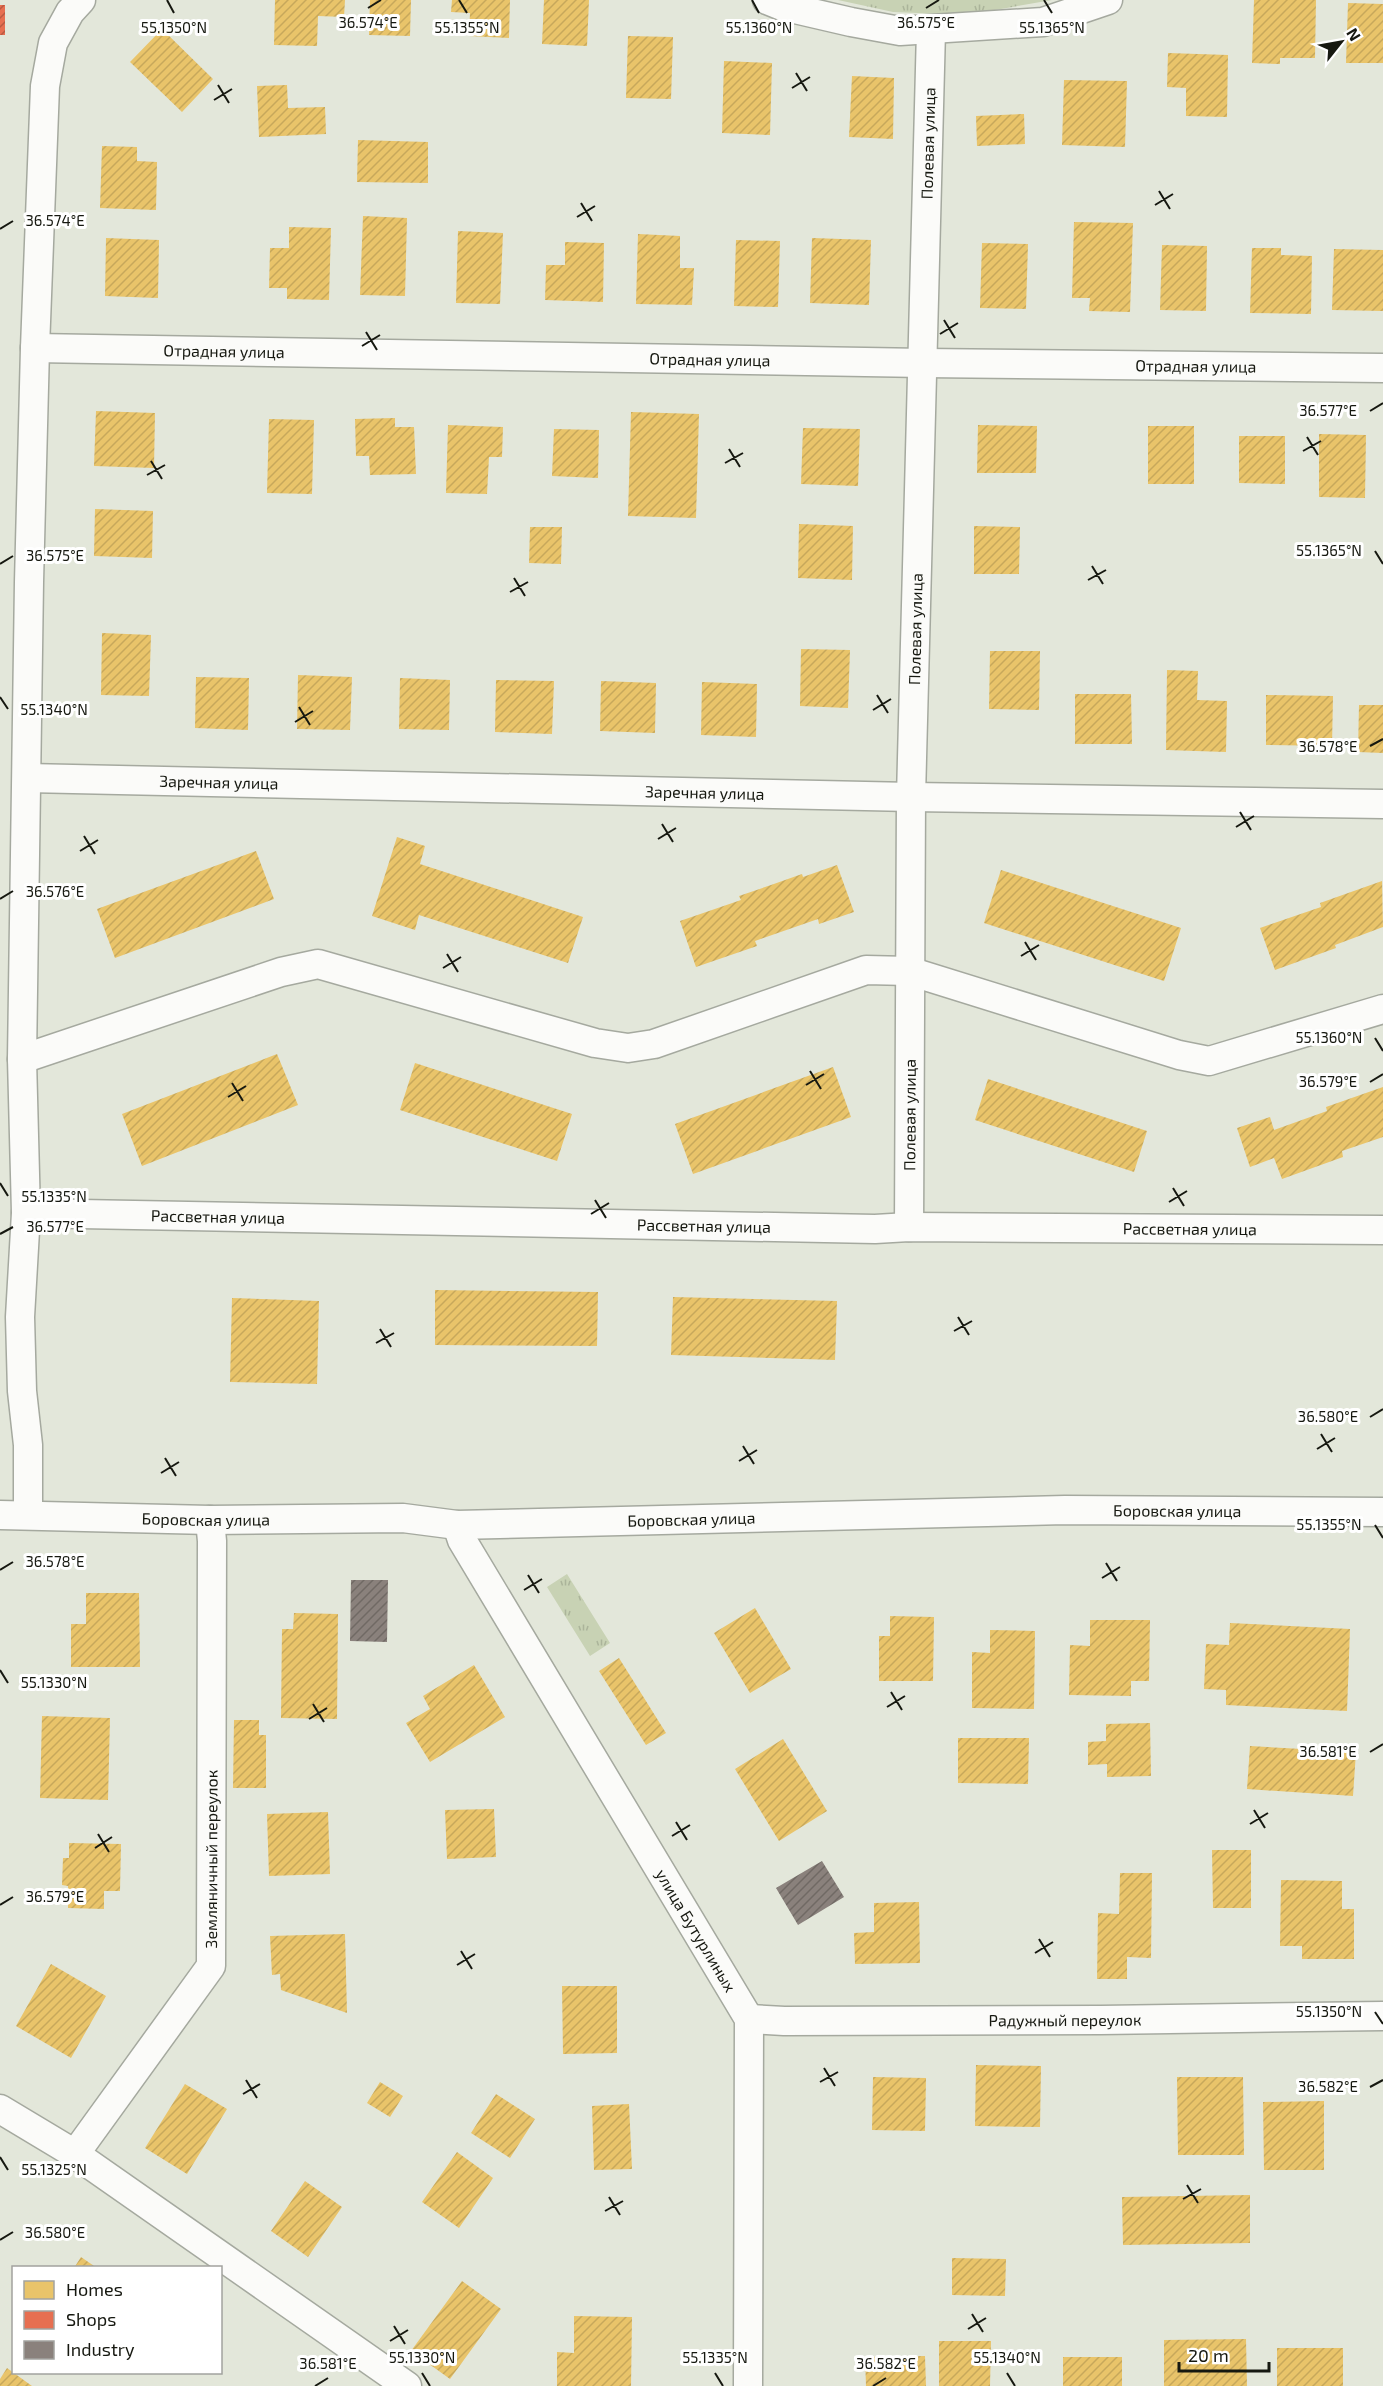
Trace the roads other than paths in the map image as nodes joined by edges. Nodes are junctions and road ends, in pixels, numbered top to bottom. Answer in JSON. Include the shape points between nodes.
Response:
{"nodes":[{"id":1,"x":81,"y":0,"type":"edge"},
{"id":2,"x":767,"y":0,"type":"edge"},
{"id":3,"x":1108,"y":0,"type":"edge"},
{"id":4,"x":932,"y":30,"type":"junction"},
{"id":5,"x":35,"y":348,"type":"junction"},
{"id":6,"x":924,"y":363,"type":"junction"},
{"id":7,"x":1383,"y":368,"type":"edge"},
{"id":8,"x":27,"y":778,"type":"junction"},
{"id":9,"x":912,"y":797,"type":"junction"},
{"id":10,"x":1383,"y":804,"type":"edge"},
{"id":11,"x":909,"y":971,"type":"junction"},
{"id":12,"x":1383,"y":1009,"type":"edge"},
{"id":13,"x":22,"y":1059,"type":"junction"},
{"id":14,"x":26,"y":1213,"type":"junction"},
{"id":15,"x":909,"y":1227,"type":"junction"},
{"id":16,"x":1383,"y":1230,"type":"edge"},
{"id":17,"x":1383,"y":1512,"type":"edge"},
{"id":18,"x":28,"y":1514,"type":"junction"},
{"id":19,"x":0,"y":1515,"type":"edge"},
{"id":20,"x":210,"y":1520,"type":"junction"},
{"id":21,"x":457,"y":1525,"type":"junction"},
{"id":22,"x":1383,"y":2016,"type":"edge"},
{"id":23,"x":749,"y":2019,"type":"junction"},
{"id":24,"x":0,"y":2109,"type":"edge"},
{"id":25,"x":75,"y":2154,"type":"junction"},
{"id":26,"x":407,"y":2386,"type":"edge"},
{"id":27,"x":748,"y":2386,"type":"edge"}],
"edges":[{"from":1,"to":5,"type":"street","via":[[52,43],[45,86]]},
{"from":2,"to":4,"type":"street","via":[[850,22],[900,31]]},
{"from":3,"to":4,"type":"street","via":[[1043,22]]},
{"from":4,"to":6,"type":"street","name":"Полевая улица"},
{"from":5,"to":6,"type":"street","name":"Отрадная улица"},
{"from":5,"to":8,"type":"street"},
{"from":6,"to":7,"type":"street","name":"Отрадная улица"},
{"from":6,"to":9,"type":"street","name":"Полевая улица"},
{"from":8,"to":9,"type":"street","name":"Заречная улица"},
{"from":8,"to":13,"type":"street"},
{"from":9,"to":10,"type":"street","name":"Заречная улица"},
{"from":9,"to":11,"type":"street","name":"Полевая улица"},
{"from":11,"to":12,"type":"street","via":[[1179,1055],[1209,1060]]},
{"from":11,"to":13,"type":"street","via":[[866,970],[654,1044],[628,1048],[595,1043],[318,964],[281,972]]},
{"from":11,"to":15,"type":"street","name":"Полевая улица"},
{"from":13,"to":14,"type":"street"},
{"from":14,"to":15,"type":"street","name":"Рассветная улица"},
{"from":14,"to":18,"type":"street","via":[[20,1317]]},
{"from":15,"to":16,"type":"street","name":"Рассветная улица"},
{"from":17,"to":21,"type":"street","name":"Боровская улица","via":[[1065,1510]]},
{"from":18,"to":19,"type":"street","name":"Боровская улица"},
{"from":18,"to":20,"type":"street","name":"Боровская улица"},
{"from":20,"to":21,"type":"street","name":"Боровская улица","via":[[403,1518]]},
{"from":20,"to":25,"type":"street","name":"Земляничный переулок","via":[[211,1966]]},
{"from":21,"to":23,"type":"street","name":"улица Бутурлиных","via":[[468,1550]]},
{"from":22,"to":23,"type":"street","name":"Радужный переулок"},
{"from":23,"to":27,"type":"street"},
{"from":24,"to":25,"type":"street"},
{"from":25,"to":26,"type":"street"}]}
